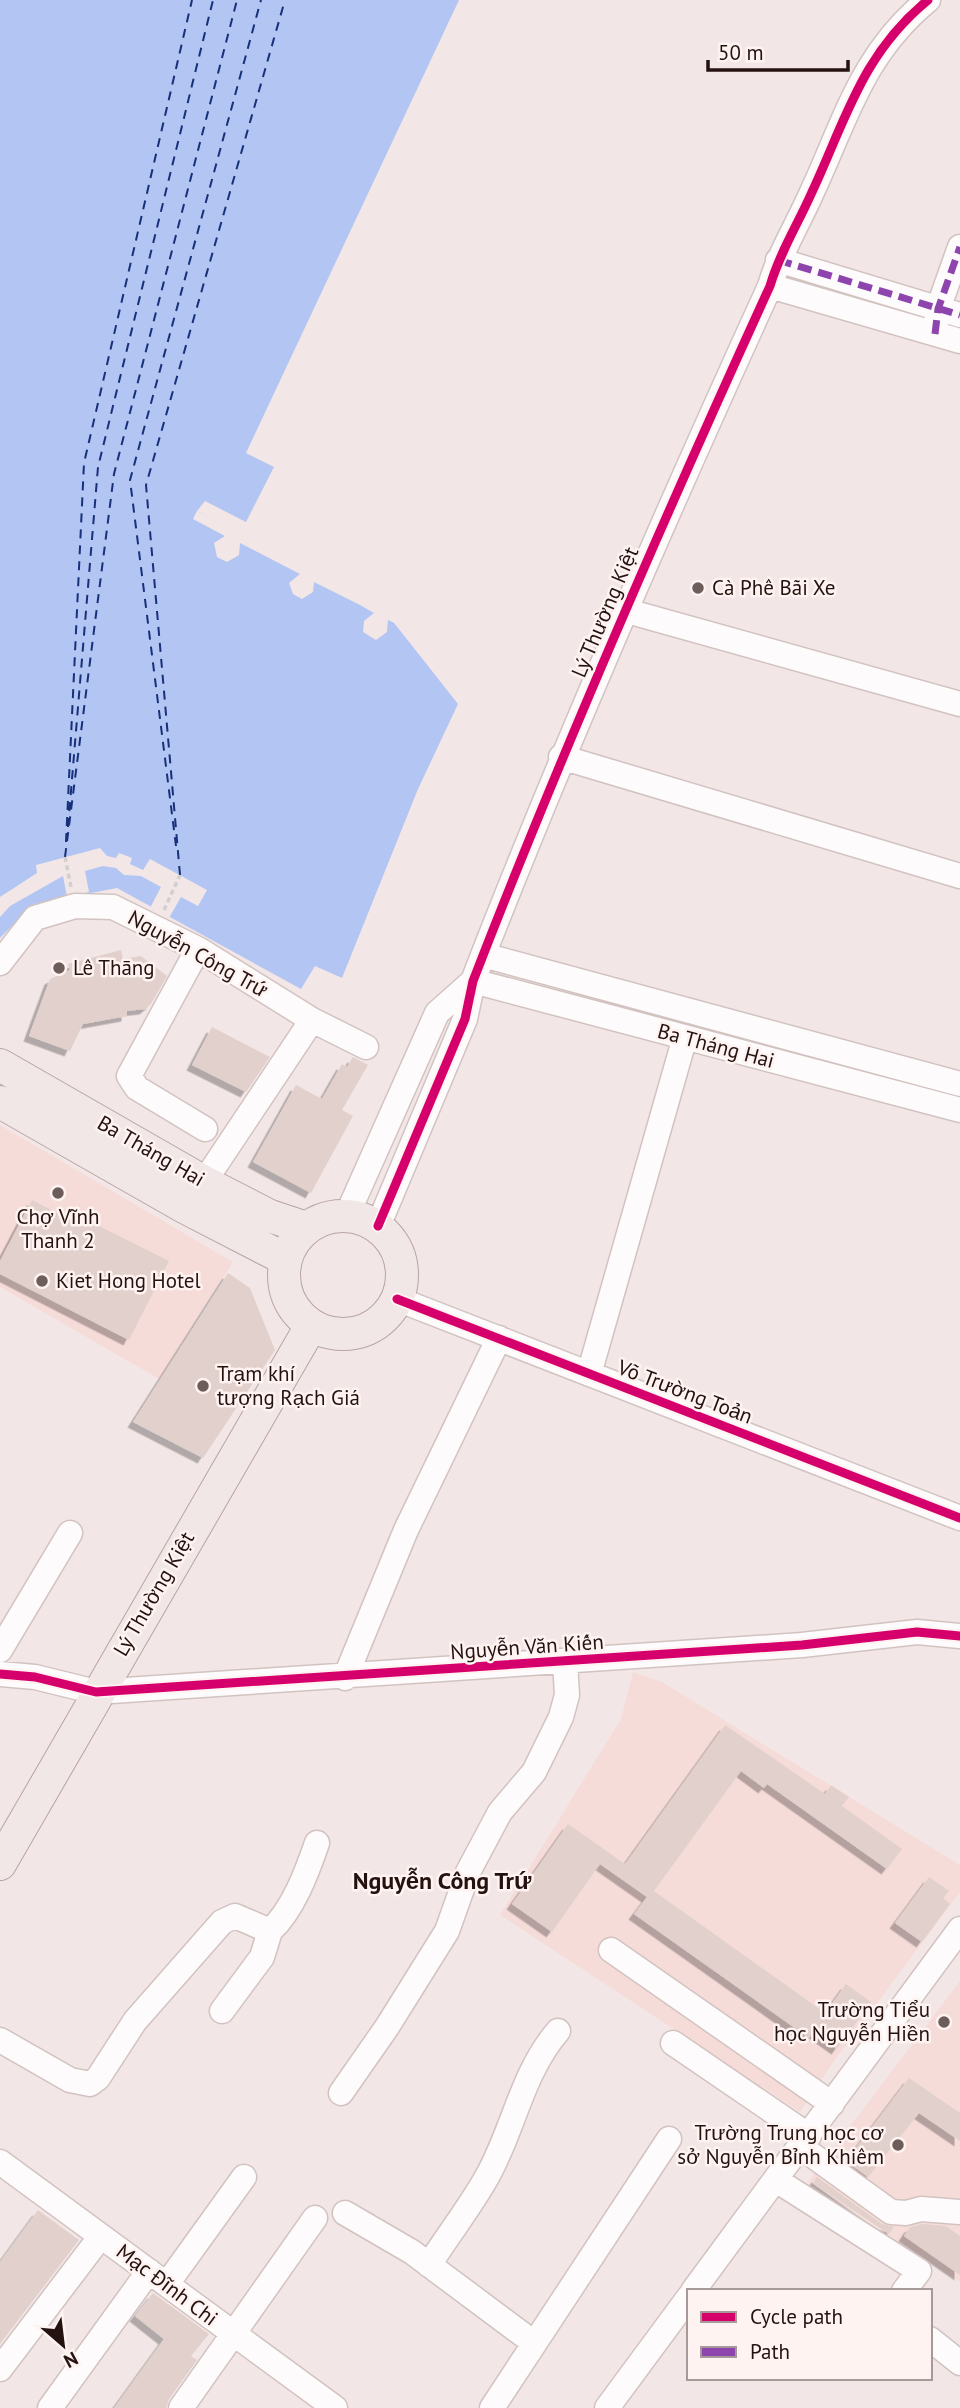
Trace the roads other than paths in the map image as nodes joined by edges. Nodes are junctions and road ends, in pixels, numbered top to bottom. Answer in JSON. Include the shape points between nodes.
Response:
{"nodes":[{"id":1,"x":928,"y":0,"type":"edge"},
{"id":2,"x":960,"y":247,"type":"edge"},
{"id":3,"x":778,"y":260,"type":"junction"},
{"id":4,"x":770,"y":286,"type":"junction"},
{"id":5,"x":949,"y":312,"type":"edge"},
{"id":6,"x":935,"y":334,"type":"junction"},
{"id":7,"x":960,"y":341,"type":"edge"},
{"id":8,"x":627,"y":611,"type":"junction"},
{"id":9,"x":960,"y":704,"type":"edge"},
{"id":10,"x":561,"y":757,"type":"junction"},
{"id":11,"x":960,"y":876,"type":"edge"},
{"id":12,"x":198,"y":949,"type":"junction"},
{"id":13,"x":483,"y":955,"type":"junction"},
{"id":14,"x":0,"y":963,"type":"edge"},
{"id":15,"x":473,"y":981,"type":"junction"},
{"id":16,"x":312,"y":1020,"type":"junction"},
{"id":17,"x":685,"y":1037,"type":"junction"},
{"id":18,"x":366,"y":1047,"type":"dead end"},
{"id":19,"x":0,"y":1065,"type":"edge"},
{"id":20,"x":960,"y":1084,"type":"edge"},
{"id":21,"x":0,"y":1102,"type":"edge"},
{"id":22,"x":958,"y":1104,"type":"edge"},
{"id":23,"x":205,"y":1129,"type":"dead end"},
{"id":24,"x":204,"y":1182,"type":"junction"},
{"id":25,"x":186,"y":1209,"type":"junction"},
{"id":26,"x":347,"y":1215,"type":"junction"},
{"id":27,"x":378,"y":1226,"type":"junction"},
{"id":28,"x":306,"y":1228,"type":"junction"},
{"id":29,"x":285,"y":1259,"type":"junction"},
{"id":30,"x":397,"y":1299,"type":"junction"},
{"id":31,"x":311,"y":1326,"type":"junction"},
{"id":32,"x":499,"y":1338,"type":"junction"},
{"id":33,"x":589,"y":1374,"type":"junction"},
{"id":34,"x":960,"y":1518,"type":"edge"},
{"id":35,"x":70,"y":1533,"type":"dead end"},
{"id":36,"x":960,"y":1636,"type":"edge"},
{"id":37,"x":0,"y":1650,"type":"edge"},
{"id":38,"x":565,"y":1661,"type":"junction"},
{"id":39,"x":0,"y":1674,"type":"edge"},
{"id":40,"x":345,"y":1678,"type":"junction"},
{"id":41,"x":96,"y":1692,"type":"junction"},
{"id":42,"x":317,"y":1843,"type":"dead end"},
{"id":43,"x":0,"y":1864,"type":"edge"},
{"id":44,"x":960,"y":1930,"type":"edge"},
{"id":45,"x":270,"y":1931,"type":"junction"},
{"id":46,"x":611,"y":1950,"type":"dead end"},
{"id":47,"x":222,"y":2011,"type":"dead end"},
{"id":48,"x":558,"y":2031,"type":"dead end"},
{"id":49,"x":0,"y":2039,"type":"edge"},
{"id":50,"x":673,"y":2043,"type":"dead end"},
{"id":51,"x":341,"y":2093,"type":"dead end"},
{"id":52,"x":832,"y":2104,"type":"junction"},
{"id":53,"x":669,"y":2139,"type":"dead end"},
{"id":54,"x":805,"y":2141,"type":"junction"},
{"id":55,"x":0,"y":2162,"type":"edge"},
{"id":56,"x":244,"y":2177,"type":"dead end"},
{"id":57,"x":776,"y":2180,"type":"junction"},
{"id":58,"x":960,"y":2212,"type":"edge"},
{"id":59,"x":345,"y":2213,"type":"dead end"},
{"id":60,"x":315,"y":2218,"type":"dead end"},
{"id":61,"x":101,"y":2236,"type":"junction"},
{"id":62,"x":429,"y":2265,"type":"junction"},
{"id":63,"x":158,"y":2277,"type":"junction"},
{"id":64,"x":694,"y":2289,"type":"edge"},
{"id":65,"x":906,"y":2289,"type":"edge"},
{"id":66,"x":687,"y":2300,"type":"edge"},
{"id":67,"x":233,"y":2335,"type":"junction"},
{"id":68,"x":932,"y":2341,"type":"edge"},
{"id":69,"x":534,"y":2343,"type":"junction"},
{"id":70,"x":960,"y":2363,"type":"edge"},
{"id":71,"x":0,"y":2369,"type":"edge"},
{"id":72,"x":50,"y":2408,"type":"edge"},
{"id":73,"x":181,"y":2408,"type":"edge"},
{"id":74,"x":335,"y":2408,"type":"edge"},
{"id":75,"x":492,"y":2408,"type":"edge"},
{"id":76,"x":607,"y":2408,"type":"edge"}],
"edges":[{"from":1,"to":3,"type":"street","name":"Lý Thường Kiệt","via":[[892,35],[858,84]]},
{"from":2,"to":5,"type":"street"},
{"from":3,"to":4,"type":"street","name":"Lý Thường Kiệt"},
{"from":3,"to":5,"type":"street"},
{"from":4,"to":6,"type":"street"},
{"from":4,"to":8,"type":"street","name":"Lý Thường Kiệt","via":[[652,544]]},
{"from":5,"to":6,"type":"street"},
{"from":6,"to":7,"type":"street"},
{"from":8,"to":9,"type":"street"},
{"from":8,"to":10,"type":"street","name":"Lý Thường Kiệt"},
{"from":10,"to":11,"type":"street"},
{"from":10,"to":13,"type":"street","name":"Lý Thường Kiệt"},
{"from":12,"to":14,"type":"street","name":"Nguyễn Công Trứ","via":[[113,907],[75,906],[35,918]]},
{"from":12,"to":16,"type":"street","name":"Nguyễn Công Trứ"},
{"from":12,"to":23,"type":"street","via":[[129,1076],[136,1088]]},
{"from":13,"to":15,"type":"street","name":"Lý Thường Kiệt"},
{"from":13,"to":20,"type":"street","name":"Ba Tháng Hai"},
{"from":15,"to":17,"type":"street","name":"Ba Tháng Hai"},
{"from":15,"to":26,"type":"street","via":[[437,1013]]},
{"from":15,"to":27,"type":"street","name":"Lý Thường Kiệt","via":[[465,1019]]},
{"from":16,"to":18,"type":"street","name":"Nguyễn Công Trứ"},
{"from":16,"to":24,"type":"street"},
{"from":17,"to":22,"type":"street","name":"Ba Tháng Hai"},
{"from":17,"to":33,"type":"street"},
{"from":19,"to":24,"type":"main road","name":"Ba Tháng Hai"},
{"from":21,"to":25,"type":"main road","name":"Ba Tháng Hai"},
{"from":24,"to":25,"type":"street"},
{"from":24,"to":28,"type":"main road","name":"Ba Tháng Hai","via":[[270,1216]]},
{"from":25,"to":29,"type":"main road","name":"Ba Tháng Hai"},
{"from":26,"to":27,"type":"main road"},
{"from":26,"to":28,"type":"main road","via":[[319,1220]]},
{"from":27,"to":30,"type":"main road","via":[[401,1259]]},
{"from":28,"to":29,"type":"main road"},
{"from":29,"to":31,"type":"main road","via":[[287,1296]]},
{"from":30,"to":31,"type":"main road","via":[[378,1322],[350,1334]]},
{"from":30,"to":32,"type":"street","name":"Võ Trường Toản"},
{"from":31,"to":41,"type":"main road","name":"Lý Thường Kiệt"},
{"from":32,"to":33,"type":"street","name":"Võ Trường Toản"},
{"from":32,"to":40,"type":"street","via":[[406,1530]]},
{"from":33,"to":34,"type":"street","name":"Võ Trường Toản"},
{"from":35,"to":37,"type":"street"},
{"from":36,"to":38,"type":"street","name":"Nguyễn Văn Kiến","via":[[917,1632],[802,1645]]},
{"from":38,"to":40,"type":"street","name":"Nguyễn Văn Kiến"},
{"from":38,"to":51,"type":"street","via":[[567,1695],[561,1717],[534,1772],[500,1812],[468,1872],[447,1931]]},
{"from":39,"to":41,"type":"street","name":"Nguyễn Văn Kiến","via":[[35,1677]]},
{"from":40,"to":41,"type":"street","name":"Nguyễn Văn Kiến"},
{"from":41,"to":43,"type":"main road","name":"Lý Thường Kiệt"},
{"from":42,"to":45,"type":"street","via":[[292,1900]]},
{"from":44,"to":52,"type":"street"},
{"from":45,"to":47,"type":"street","via":[[262,1957]]},
{"from":45,"to":49,"type":"street","via":[[235,1916],[222,1922],[135,2021],[90,2084],[70,2080]]},
{"from":46,"to":52,"type":"street"},
{"from":48,"to":62,"type":"street","via":[[526,2084],[488,2175]]},
{"from":50,"to":54,"type":"street"},
{"from":52,"to":54,"type":"street"},
{"from":53,"to":69,"type":"street"},
{"from":54,"to":57,"type":"street"},
{"from":54,"to":58,"type":"street","via":[[891,2212]]},
{"from":55,"to":61,"type":"street","name":"Mạc Đĩnh Chi"},
{"from":56,"to":63,"type":"street"},
{"from":57,"to":64,"type":"street"},
{"from":57,"to":65,"type":"street","via":[[919,2271]]},
{"from":59,"to":62,"type":"street"},
{"from":60,"to":67,"type":"street"},
{"from":61,"to":63,"type":"street","name":"Mạc Đĩnh Chi"},
{"from":61,"to":71,"type":"street"},
{"from":62,"to":69,"type":"street"},
{"from":63,"to":67,"type":"street","name":"Mạc Đĩnh Chi"},
{"from":63,"to":72,"type":"street"},
{"from":66,"to":76,"type":"street"},
{"from":67,"to":73,"type":"street"},
{"from":67,"to":74,"type":"street","name":"Mạc Đĩnh Chi"},
{"from":68,"to":70,"type":"street"},
{"from":69,"to":75,"type":"street"}]}
